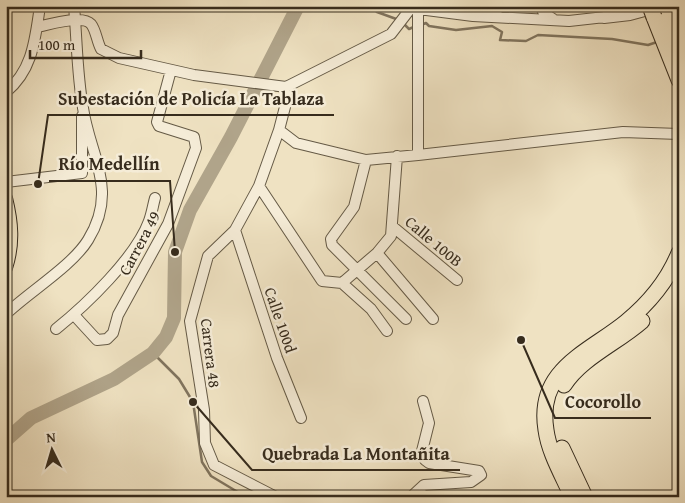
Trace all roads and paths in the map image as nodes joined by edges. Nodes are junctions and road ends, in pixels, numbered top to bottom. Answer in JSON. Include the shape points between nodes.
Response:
{"nodes":[{"id":1,"x":40,"y":6,"type":"edge"},
{"id":2,"x":74,"y":6,"type":"edge"},
{"id":3,"x":504,"y":6,"type":"edge"},
{"id":4,"x":540,"y":6,"type":"edge"},
{"id":5,"x":616,"y":6,"type":"edge"},
{"id":6,"x":658,"y":9,"type":"edge"},
{"id":7,"x":419,"y":13,"type":"junction"},
{"id":8,"x":473,"y":16,"type":"junction"},
{"id":9,"x":598,"y":18,"type":"junction"},
{"id":10,"x":76,"y":20,"type":"junction"},
{"id":11,"x":555,"y":20,"type":"junction"},
{"id":12,"x":37,"y":27,"type":"junction"},
{"id":13,"x":679,"y":46,"type":"edge"},
{"id":14,"x":171,"y":70,"type":"junction"},
{"id":15,"x":679,"y":80,"type":"edge"},
{"id":16,"x":286,"y":87,"type":"junction"},
{"id":17,"x":6,"y":92,"type":"edge"},
{"id":18,"x":83,"y":110,"type":"junction"},
{"id":19,"x":279,"y":130,"type":"junction"},
{"id":20,"x":679,"y":134,"type":"edge"},
{"id":21,"x":418,"y":155,"type":"junction"},
{"id":22,"x":397,"y":156,"type":"junction"},
{"id":23,"x":366,"y":160,"type":"junction"},
{"id":24,"x":6,"y":182,"type":"edge"},
{"id":25,"x":259,"y":186,"type":"junction"},
{"id":26,"x":6,"y":198,"type":"edge"},
{"id":27,"x":155,"y":198,"type":"dead end"},
{"id":28,"x":392,"y":226,"type":"junction"},
{"id":29,"x":235,"y":230,"type":"junction"},
{"id":30,"x":138,"y":242,"type":"junction"},
{"id":31,"x":154,"y":248,"type":"junction"},
{"id":32,"x":377,"y":253,"type":"junction"},
{"id":33,"x":679,"y":253,"type":"edge"},
{"id":34,"x":6,"y":268,"type":"edge"},
{"id":35,"x":358,"y":270,"type":"junction"},
{"id":36,"x":679,"y":274,"type":"edge"},
{"id":37,"x":457,"y":280,"type":"dead end"},
{"id":38,"x":342,"y":283,"type":"junction"},
{"id":39,"x":6,"y":314,"type":"edge"},
{"id":40,"x":74,"y":315,"type":"junction"},
{"id":41,"x":434,"y":318,"type":"dead end"},
{"id":42,"x":406,"y":319,"type":"dead end"},
{"id":43,"x":56,"y":329,"type":"dead end"},
{"id":44,"x":387,"y":331,"type":"dead end"},
{"id":45,"x":423,"y":401,"type":"dead end"},
{"id":46,"x":301,"y":418,"type":"dead end"},
{"id":47,"x":276,"y":497,"type":"edge"},
{"id":48,"x":411,"y":497,"type":"edge"},
{"id":49,"x":572,"y":497,"type":"edge"},
{"id":50,"x":585,"y":497,"type":"edge"}],
"edges":[{"from":1,"to":12,"type":"street"},
{"from":2,"to":10,"type":"street"},
{"from":3,"to":8,"type":"street"},
{"from":4,"to":11,"type":"street"},
{"from":5,"to":9,"type":"street","via":[[611,13]]},
{"from":6,"to":9,"type":"street"},
{"from":6,"to":13,"type":"highway"},
{"from":6,"to":15,"type":"highway"},
{"from":7,"to":8,"type":"street"},
{"from":7,"to":16,"type":"street","via":[[411,8],[391,34]]},
{"from":7,"to":21,"type":"street"},
{"from":8,"to":11,"type":"street"},
{"from":9,"to":11,"type":"street"},
{"from":10,"to":12,"type":"street"},
{"from":10,"to":14,"type":"street","via":[[90,22],[102,49],[108,54]]},
{"from":10,"to":18,"type":"street"},
{"from":12,"to":17,"type":"street","via":[[30,60],[19,82]]},
{"from":14,"to":16,"type":"street"},
{"from":14,"to":31,"type":"street","name":"Carrera 49","via":[[157,122],[159,126],[194,137],[196,148],[168,224]]},
{"from":16,"to":19,"type":"street","name":"Carrera 48","via":[[286,103]]},
{"from":18,"to":24,"type":"street","via":[[82,173]]},
{"from":18,"to":39,"type":"street","via":[[98,161],[101,184],[101,204],[96,222],[88,241],[71,259]]},
{"from":19,"to":23,"type":"street","via":[[296,144]]},
{"from":19,"to":25,"type":"street","name":"Carrera 48"},
{"from":20,"to":21,"type":"street","via":[[623,132]]},
{"from":21,"to":22,"type":"street"},
{"from":22,"to":23,"type":"street"},
{"from":22,"to":28,"type":"street"},
{"from":23,"to":35,"type":"street","via":[[354,207],[330,239],[332,245]]},
{"from":25,"to":29,"type":"street","name":"Carrera 48"},
{"from":25,"to":38,"type":"street","via":[[322,281]]},
{"from":26,"to":34,"type":"main road","via":[[12,234]]},
{"from":27,"to":30,"type":"street","name":"Carrera 49","via":[[150,220]]},
{"from":28,"to":32,"type":"street","via":[[391,236]]},
{"from":28,"to":37,"type":"street","name":"Calle 100B"},
{"from":29,"to":46,"type":"street","name":"Calle 100d","via":[[277,358]]},
{"from":29,"to":47,"type":"street","name":"Carrera 48","via":[[208,256],[190,321],[204,410],[205,443],[214,464]]},
{"from":30,"to":31,"type":"street"},
{"from":30,"to":40,"type":"street","name":"Carrera 49"},
{"from":31,"to":40,"type":"street","name":"Carrera 49","via":[[118,315],[113,333],[107,339],[97,340]]},
{"from":32,"to":35,"type":"street"},
{"from":32,"to":41,"type":"street"},
{"from":33,"to":49,"type":"highway","via":[[648,301],[625,322],[569,362],[554,381],[547,401],[546,430]]},
{"from":35,"to":38,"type":"street"},
{"from":35,"to":42,"type":"street"},
{"from":36,"to":50,"type":"highway","via":[[643,320],[576,370],[559,396],[555,416],[558,436]]},
{"from":38,"to":44,"type":"street","via":[[371,309]]},
{"from":40,"to":43,"type":"street","name":"Carrera 49"},
{"from":45,"to":48,"type":"street","via":[[429,423],[422,450],[425,460],[479,471],[481,475],[471,482],[424,485]]}]}
